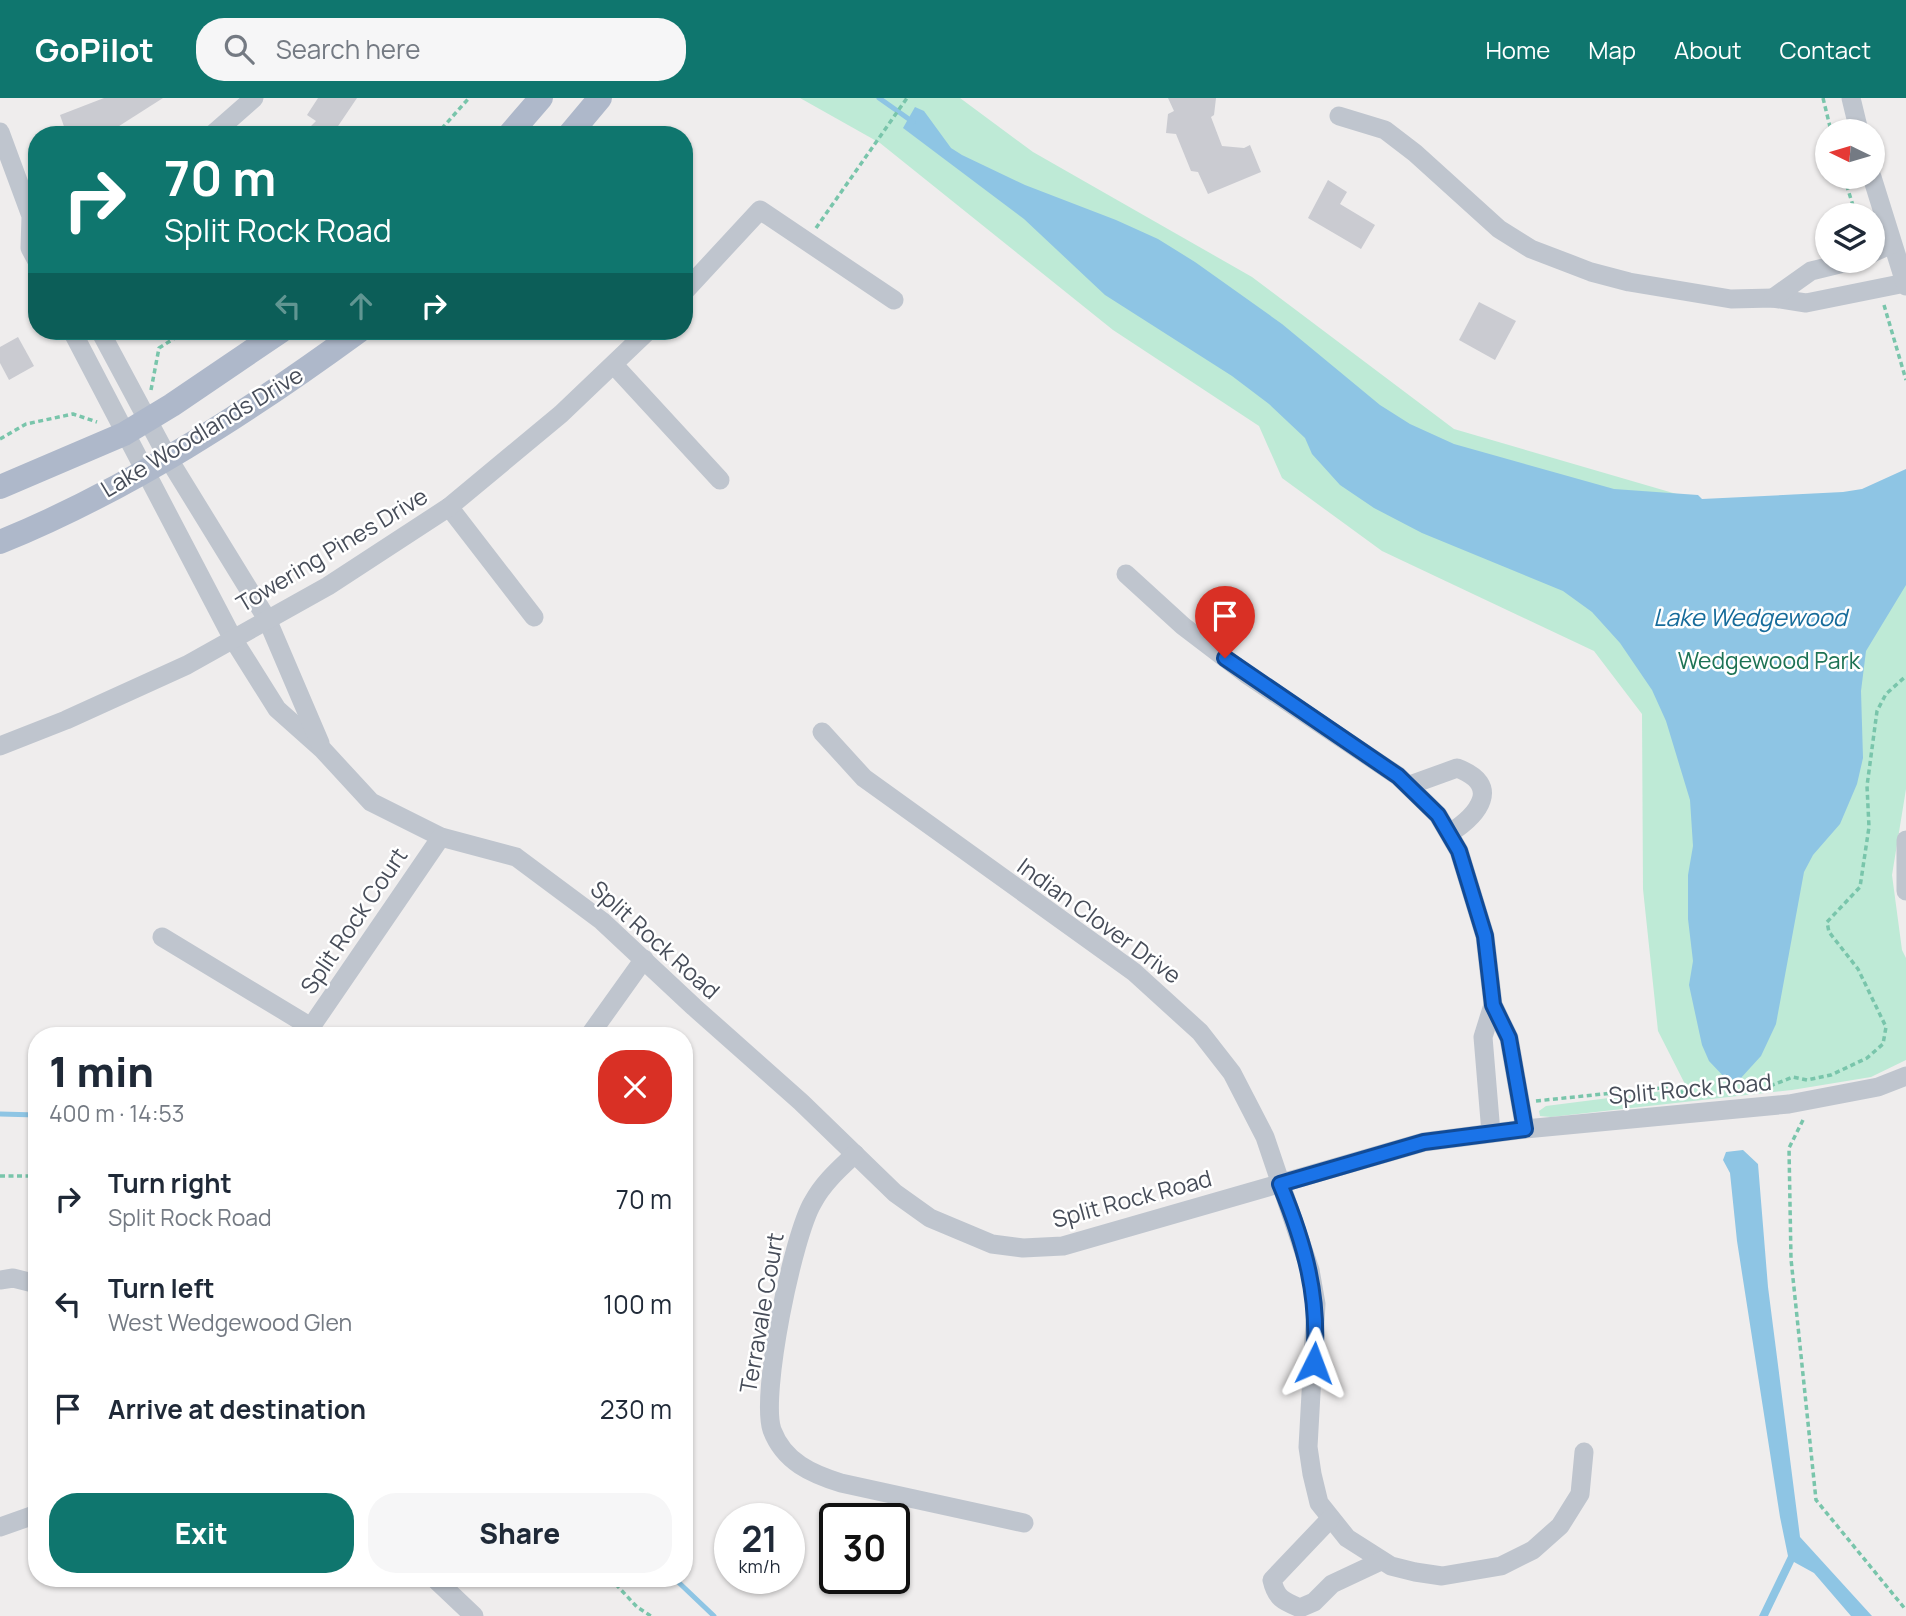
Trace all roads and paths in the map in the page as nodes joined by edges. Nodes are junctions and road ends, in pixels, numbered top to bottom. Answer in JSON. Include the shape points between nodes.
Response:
{"nodes":[{"id":1,"x":254,"y":98,"type":"edge"},
{"id":2,"x":469,"y":98,"type":"edge"},
{"id":3,"x":541,"y":98,"type":"edge"},
{"id":4,"x":600,"y":98,"type":"edge"},
{"id":5,"x":907,"y":98,"type":"edge"},
{"id":6,"x":1823,"y":98,"type":"edge"},
{"id":7,"x":1851,"y":98,"type":"edge"},
{"id":8,"x":1339,"y":116,"type":"dead end"},
{"id":9,"x":1828,"y":119,"type":"edge"},
{"id":10,"x":1855,"y":119,"type":"edge"},
{"id":11,"x":222,"y":126,"type":"edge"},
{"id":12,"x":444,"y":126,"type":"edge"},
{"id":13,"x":517,"y":126,"type":"edge"},
{"id":14,"x":577,"y":126,"type":"edge"},
{"id":15,"x":0,"y":132,"type":"edge"},
{"id":16,"x":1876,"y":189,"type":"edge"},
{"id":17,"x":28,"y":201,"type":"edge"},
{"id":18,"x":807,"y":242,"type":"junction"},
{"id":19,"x":1892,"y":244,"type":"junction"},
{"id":20,"x":1885,"y":247,"type":"edge"},
{"id":21,"x":1815,"y":270,"type":"edge"},
{"id":22,"x":693,"y":282,"type":"edge"},
{"id":23,"x":1905,"y":285,"type":"edge"},
{"id":24,"x":1880,"y":290,"type":"junction"},
{"id":25,"x":1773,"y":298,"type":"junction"},
{"id":26,"x":894,"y":300,"type":"dead end"},
{"id":27,"x":77,"y":340,"type":"edge"},
{"id":28,"x":105,"y":340,"type":"edge"},
{"id":29,"x":268,"y":340,"type":"edge"},
{"id":30,"x":347,"y":340,"type":"edge"},
{"id":31,"x":639,"y":340,"type":"edge"},
{"id":32,"x":614,"y":365,"type":"junction"},
{"id":33,"x":1906,"y":380,"type":"edge"},
{"id":34,"x":149,"y":420,"type":"junction"},
{"id":35,"x":124,"y":434,"type":"junction"},
{"id":36,"x":168,"y":458,"type":"junction"},
{"id":37,"x":144,"y":471,"type":"junction"},
{"id":38,"x":720,"y":480,"type":"dead end"},
{"id":39,"x":0,"y":487,"type":"edge"},
{"id":40,"x":449,"y":507,"type":"junction"},
{"id":41,"x":0,"y":542,"type":"edge"},
{"id":42,"x":1126,"y":574,"type":"dead end"},
{"id":43,"x":534,"y":617,"type":"dead end"},
{"id":44,"x":267,"y":619,"type":"junction"},
{"id":45,"x":233,"y":639,"type":"junction"},
{"id":46,"x":1906,"y":676,"type":"edge"},
{"id":47,"x":822,"y":732,"type":"dead end"},
{"id":48,"x":0,"y":746,"type":"edge"},
{"id":49,"x":323,"y":750,"type":"junction"},
{"id":50,"x":1410,"y":785,"type":"junction"},
{"id":51,"x":1450,"y":833,"type":"junction"},
{"id":52,"x":441,"y":837,"type":"junction"},
{"id":53,"x":1906,"y":840,"type":"edge"},
{"id":54,"x":1906,"y":891,"type":"edge"},
{"id":55,"x":162,"y":937,"type":"dead end"},
{"id":56,"x":644,"y":960,"type":"junction"},
{"id":57,"x":1493,"y":1005,"type":"junction"},
{"id":58,"x":596,"y":1027,"type":"edge"},
{"id":59,"x":1906,"y":1076,"type":"edge"},
{"id":60,"x":1807,"y":1080,"type":"junction"},
{"id":61,"x":1761,"y":1087,"type":"dead end"},
{"id":62,"x":1695,"y":1098,"type":"dead end"},
{"id":63,"x":1805,"y":1102,"type":"junction"},
{"id":64,"x":1521,"y":1103,"type":"junction"},
{"id":65,"x":1525,"y":1129,"type":"junction"},
{"id":66,"x":1491,"y":1133,"type":"junction"},
{"id":67,"x":855,"y":1154,"type":"junction"},
{"id":68,"x":0,"y":1176,"type":"edge"},
{"id":69,"x":28,"y":1176,"type":"edge"},
{"id":70,"x":1280,"y":1184,"type":"junction"},
{"id":71,"x":0,"y":1280,"type":"edge"},
{"id":72,"x":28,"y":1282,"type":"edge"},
{"id":73,"x":1584,"y":1452,"type":"dead end"},
{"id":74,"x":28,"y":1517,"type":"edge"},
{"id":75,"x":1330,"y":1519,"type":"junction"},
{"id":76,"x":1024,"y":1523,"type":"dead end"},
{"id":77,"x":0,"y":1527,"type":"edge"},
{"id":78,"x":1381,"y":1561,"type":"junction"},
{"id":79,"x":442,"y":1587,"type":"edge"},
{"id":80,"x":619,"y":1587,"type":"edge"},
{"id":81,"x":1906,"y":1610,"type":"edge"},
{"id":82,"x":468,"y":1614,"type":"edge"},
{"id":83,"x":651,"y":1616,"type":"edge"}],
"edges":[{"from":1,"to":11,"type":"street"},
{"from":2,"to":12,"type":"path"},
{"from":3,"to":13,"type":"main road"},
{"from":4,"to":14,"type":"main road"},
{"from":5,"to":18,"type":"path"},
{"from":6,"to":9,"type":"path"},
{"from":7,"to":10,"type":"street"},
{"from":8,"to":25,"type":"street","via":[[1385,130],[1499,229],[1564,264],[1629,282],[1731,299]]},
{"from":15,"to":17,"type":"street"},
{"from":16,"to":19,"type":"street"},
{"from":18,"to":22,"type":"street","via":[[760,210]]},
{"from":18,"to":26,"type":"street"},
{"from":19,"to":20,"type":"street"},
{"from":19,"to":23,"type":"street"},
{"from":21,"to":25,"type":"street"},
{"from":23,"to":24,"type":"street"},
{"from":24,"to":25,"type":"street","via":[[1806,303]]},
{"from":24,"to":33,"type":"path"},
{"from":27,"to":35,"type":"street","name":"Split Rock Road"},
{"from":28,"to":34,"type":"street","name":"Split Rock Road"},
{"from":29,"to":34,"type":"main road","name":"Lake Woodlands Drive"},
{"from":30,"to":36,"type":"main road","name":"Lake Woodlands Drive"},
{"from":31,"to":32,"type":"street","name":"Towering Pines Drive"},
{"from":32,"to":38,"type":"street"},
{"from":32,"to":40,"type":"street","name":"Towering Pines Drive"},
{"from":34,"to":35,"type":"main road","name":"Lake Woodlands Drive"},
{"from":34,"to":36,"type":"street","name":"Split Rock Road"},
{"from":35,"to":37,"type":"street","name":"Split Rock Road"},
{"from":35,"to":39,"type":"main road","name":"Lake Woodlands Drive"},
{"from":36,"to":37,"type":"main road","name":"Lake Woodlands Drive"},
{"from":36,"to":44,"type":"street","name":"Split Rock Road"},
{"from":37,"to":41,"type":"main road","name":"Lake Woodlands Drive"},
{"from":37,"to":45,"type":"street","name":"Split Rock Road"},
{"from":40,"to":43,"type":"street"},
{"from":40,"to":44,"type":"street","name":"Towering Pines Drive","via":[[328,586]]},
{"from":42,"to":50,"type":"street","via":[[1246,674]]},
{"from":44,"to":45,"type":"street","name":"Towering Pines Drive"},
{"from":44,"to":49,"type":"street","name":"Split Rock Road"},
{"from":45,"to":48,"type":"street","name":"Towering Pines Drive","via":[[187,666]]},
{"from":45,"to":49,"type":"street","name":"Split Rock Road","via":[[277,709]]},
{"from":46,"to":60,"type":"path","via":[[1886,694],[1877,711],[1860,887],[1827,922],[1829,932],[1858,969],[1886,1027],[1885,1037],[1867,1058]]},
{"from":47,"to":70,"type":"street","name":"Indian Clover Drive","via":[[863,778],[1134,972],[1200,1032],[1248,1101]]},
{"from":49,"to":52,"type":"street","name":"Split Rock Road","via":[[372,802]]},
{"from":50,"to":51,"type":"street"},
{"from":50,"to":51,"type":"street","via":[[1457,768],[1471,773],[1480,786],[1482,804],[1472,819]]},
{"from":51,"to":57,"type":"street","via":[[1470,880],[1485,936]]},
{"from":52,"to":55,"type":"street","name":"Split Rock Court","via":[[312,1027]]},
{"from":52,"to":56,"type":"street","name":"Split Rock Road","via":[[516,857],[602,920]]},
{"from":53,"to":54,"type":"street"},
{"from":56,"to":58,"type":"street"},
{"from":56,"to":67,"type":"street","name":"Split Rock Road"},
{"from":57,"to":64,"type":"street","via":[[1509,1038]]},
{"from":57,"to":66,"type":"street","via":[[1483,1037]]},
{"from":59,"to":63,"type":"street","name":"Split Rock Road","via":[[1878,1087]]},
{"from":60,"to":61,"type":"path","via":[[1793,1077]]},
{"from":60,"to":63,"type":"path"},
{"from":62,"to":64,"type":"path","via":[[1671,1087]]},
{"from":63,"to":65,"type":"street","name":"Split Rock Road"},
{"from":63,"to":81,"type":"path","via":[[1804,1119],[1789,1148],[1791,1259],[1816,1500]]},
{"from":64,"to":65,"type":"street"},
{"from":65,"to":66,"type":"street","name":"Split Rock Road"},
{"from":66,"to":70,"type":"street","name":"Split Rock Road","via":[[1424,1142]]},
{"from":67,"to":70,"type":"street","name":"Split Rock Road","via":[[895,1193],[930,1218],[992,1244],[1023,1248],[1063,1246]]},
{"from":67,"to":76,"type":"street","name":"Terravale Court","via":[[812,1202],[797,1240],[769,1387],[772,1431],[793,1462],[812,1474]]},
{"from":68,"to":69,"type":"path"},
{"from":70,"to":75,"type":"street","name":"Indian Clover Drive","via":[[1298,1228],[1316,1304],[1308,1447],[1319,1503]]},
{"from":71,"to":72,"type":"street"},
{"from":73,"to":78,"type":"street","name":"Indian Clover Drive","via":[[1580,1494],[1560,1526],[1533,1550],[1501,1566],[1442,1576]]},
{"from":74,"to":77,"type":"street"},
{"from":75,"to":78,"type":"street","name":"Indian Clover Drive","via":[[1347,1538]]},
{"from":75,"to":78,"type":"street","via":[[1272,1580],[1281,1600],[1300,1608],[1314,1602],[1332,1584]]},
{"from":79,"to":82,"type":"street"},
{"from":80,"to":83,"type":"path"}]}
